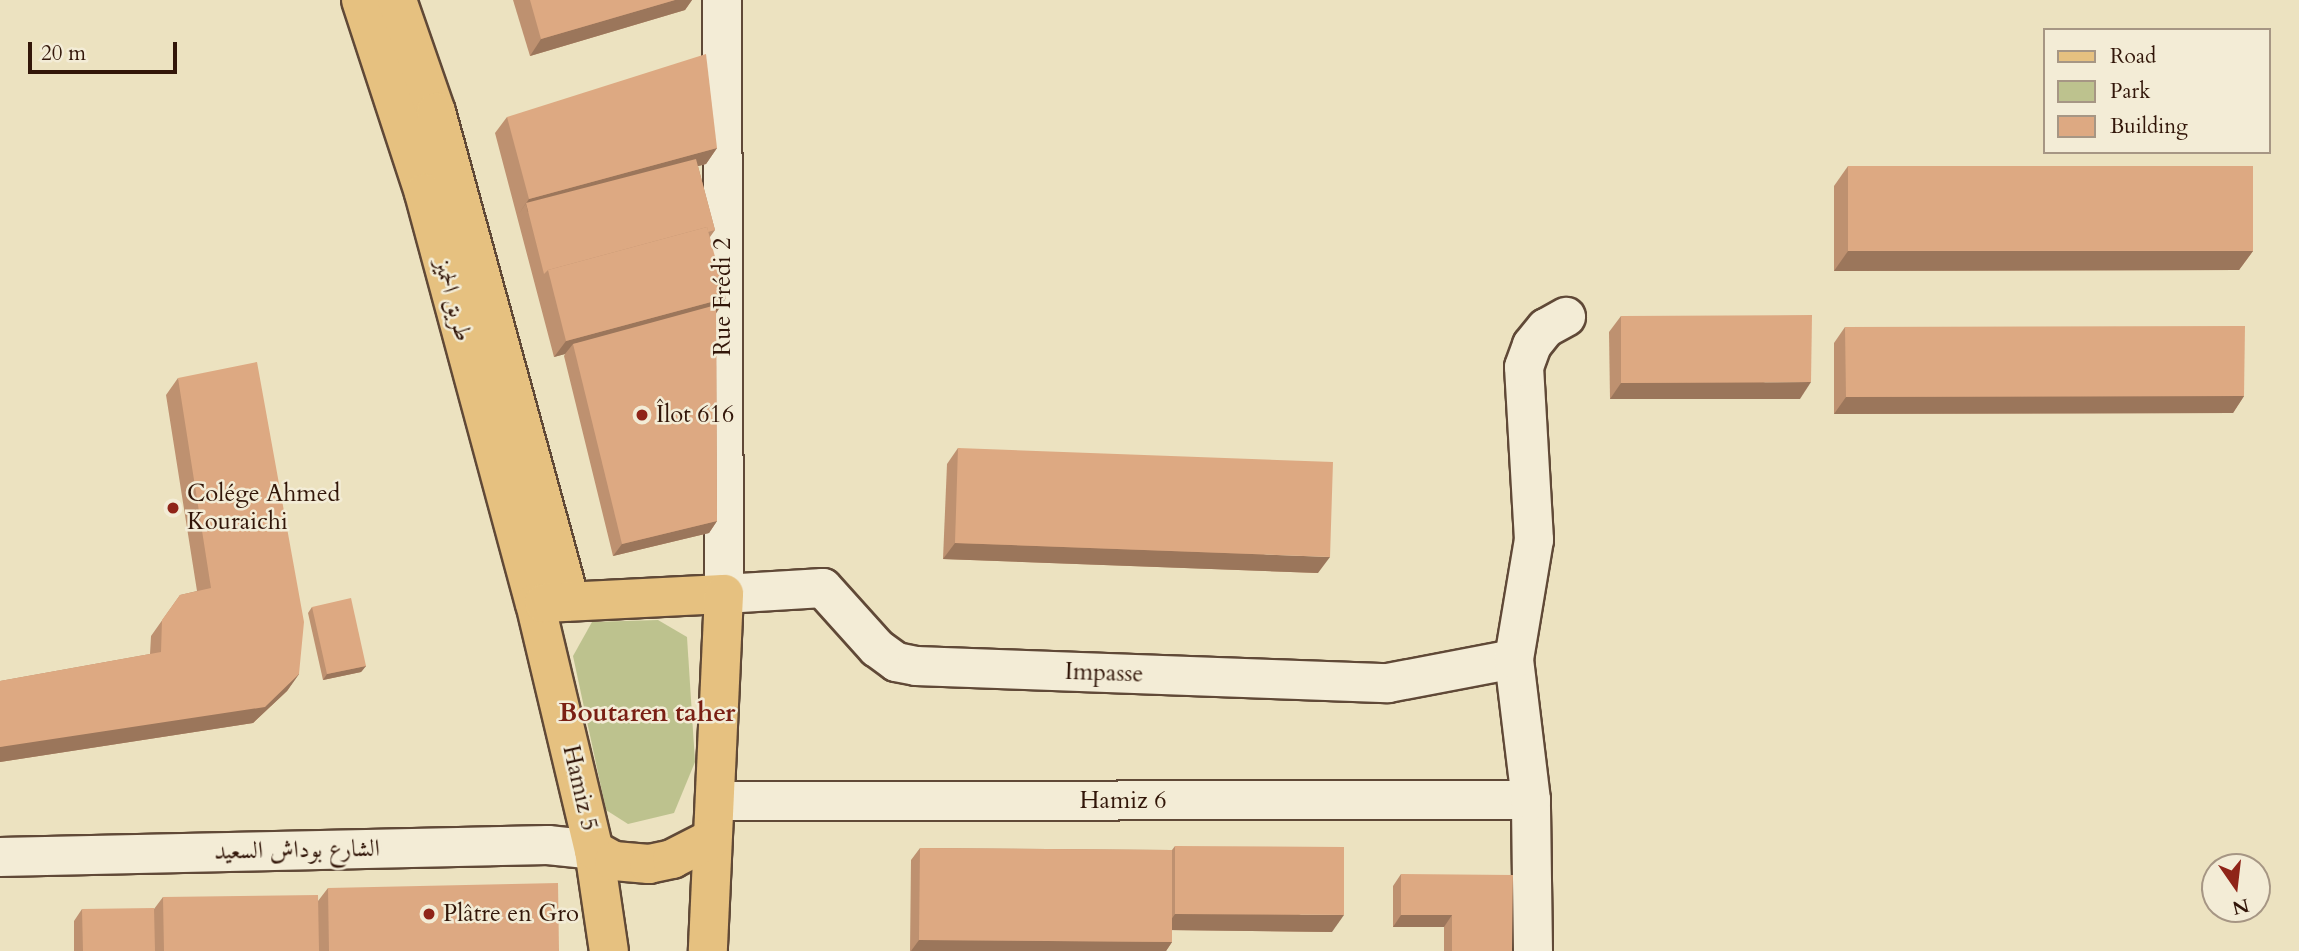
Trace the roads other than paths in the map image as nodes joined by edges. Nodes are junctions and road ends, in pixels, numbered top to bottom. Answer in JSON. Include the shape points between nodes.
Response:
{"nodes":[{"id":1,"x":361,"y":0,"type":"edge"},
{"id":2,"x":397,"y":0,"type":"edge"},
{"id":3,"x":722,"y":0,"type":"edge"},
{"id":4,"x":1566,"y":317,"type":"dead end"},
{"id":5,"x":724,"y":594,"type":"junction"},
{"id":6,"x":553,"y":602,"type":"junction"},
{"id":7,"x":1514,"y":659,"type":"junction"},
{"id":8,"x":1531,"y":800,"type":"junction"},
{"id":9,"x":715,"y":801,"type":"junction"},
{"id":10,"x":711,"y":839,"type":"junction"},
{"id":11,"x":594,"y":850,"type":"junction"},
{"id":12,"x":0,"y":857,"type":"edge"},
{"id":13,"x":609,"y":951,"type":"edge"},
{"id":14,"x":708,"y":951,"type":"edge"},
{"id":15,"x":1533,"y":951,"type":"edge"}],
"edges":[{"from":1,"to":6,"type":"main road","name":"طريق الحميز"},
{"from":2,"to":6,"type":"main road","name":"طريق الحميز","via":[[440,124]]},
{"from":3,"to":5,"type":"street","name":"Rue Frédi 2"},
{"from":4,"to":7,"type":"street","via":[[1546,328],[1532,345],[1524,367],[1534,540]]},
{"from":5,"to":6,"type":"main road"},
{"from":5,"to":7,"type":"street","name":"Impasse","via":[[823,588],[877,648],[896,662],[916,666],[1388,683]]},
{"from":5,"to":9,"type":"main road"},
{"from":6,"to":11,"type":"main road","name":"Hamiz 5"},
{"from":7,"to":8,"type":"street"},
{"from":8,"to":9,"type":"street","name":"Hamiz 6"},
{"from":8,"to":15,"type":"street"},
{"from":9,"to":10,"type":"main road"},
{"from":10,"to":11,"type":"main road","via":[[672,859],[649,864],[614,861]]},
{"from":10,"to":14,"type":"main road"},
{"from":11,"to":12,"type":"street","name":"الشارع بوداش السعيد","via":[[548,845]]},
{"from":11,"to":13,"type":"main road"}]}
